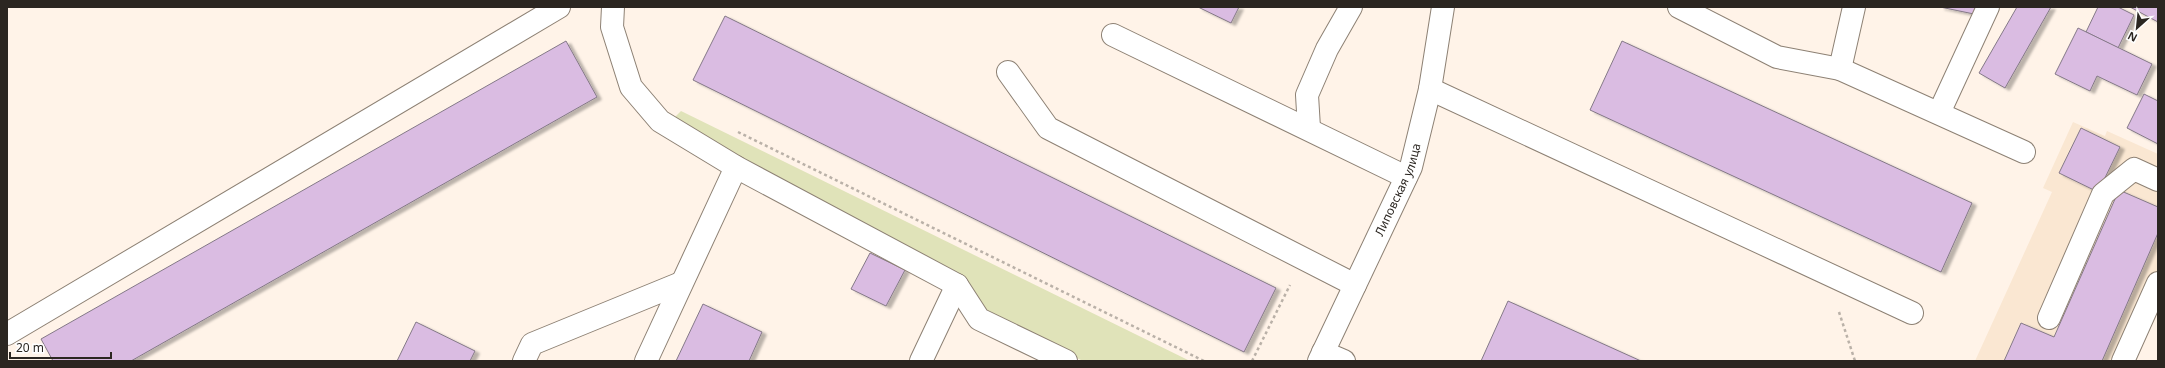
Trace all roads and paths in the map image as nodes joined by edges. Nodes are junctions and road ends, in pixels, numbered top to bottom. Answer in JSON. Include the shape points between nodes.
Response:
{"nodes":[{"id":1,"x":559,"y":7,"type":"edge"},
{"id":2,"x":613,"y":7,"type":"edge"},
{"id":3,"x":1351,"y":7,"type":"edge"},
{"id":4,"x":1443,"y":7,"type":"edge"},
{"id":5,"x":1679,"y":7,"type":"edge"},
{"id":6,"x":1854,"y":7,"type":"edge"},
{"id":7,"x":1988,"y":7,"type":"edge"},
{"id":8,"x":1113,"y":35,"type":"dead end"},
{"id":9,"x":1840,"y":69,"type":"junction"},
{"id":10,"x":1008,"y":72,"type":"dead end"},
{"id":11,"x":1430,"y":89,"type":"junction"},
{"id":12,"x":1939,"y":113,"type":"junction"},
{"id":13,"x":1309,"y":128,"type":"junction"},
{"id":14,"x":734,"y":130,"type":"dead end"},
{"id":15,"x":2024,"y":152,"type":"dead end"},
{"id":16,"x":736,"y":168,"type":"junction"},
{"id":17,"x":1406,"y":177,"type":"junction"},
{"id":18,"x":2158,"y":180,"type":"edge"},
{"id":19,"x":1303,"y":259,"type":"junction"},
{"id":20,"x":1826,"y":273,"type":"junction"},
{"id":21,"x":681,"y":283,"type":"junction"},
{"id":22,"x":2158,"y":283,"type":"edge"},
{"id":23,"x":957,"y":285,"type":"junction"},
{"id":24,"x":1355,"y":285,"type":"junction"},
{"id":25,"x":1912,"y":313,"type":"dead end"},
{"id":26,"x":2049,"y":318,"type":"dead end"},
{"id":27,"x":7,"y":334,"type":"edge"},
{"id":28,"x":1321,"y":356,"type":"edge"},
{"id":29,"x":524,"y":361,"type":"edge"},
{"id":30,"x":646,"y":361,"type":"edge"},
{"id":31,"x":921,"y":361,"type":"edge"},
{"id":32,"x":1066,"y":361,"type":"edge"},
{"id":33,"x":1204,"y":361,"type":"edge"},
{"id":34,"x":1252,"y":361,"type":"edge"},
{"id":35,"x":1344,"y":361,"type":"edge"},
{"id":36,"x":1855,"y":361,"type":"edge"},
{"id":37,"x":2123,"y":361,"type":"edge"}],
"edges":[{"from":1,"to":27,"type":"street"},
{"from":2,"to":16,"type":"street","via":[[612,27],[631,88],[660,121]]},
{"from":3,"to":13,"type":"street","via":[[1327,49],[1307,95]]},
{"from":4,"to":11,"type":"street","name":"Липовская улица"},
{"from":5,"to":9,"type":"street","via":[[1776,56]]},
{"from":6,"to":9,"type":"street"},
{"from":7,"to":12,"type":"street"},
{"from":8,"to":13,"type":"street"},
{"from":9,"to":12,"type":"street"},
{"from":10,"to":19,"type":"street","via":[[1048,128]]},
{"from":11,"to":17,"type":"street","name":"Липовская улица","via":[[1411,167]]},
{"from":11,"to":20,"type":"street"},
{"from":12,"to":15,"type":"street"},
{"from":13,"to":17,"type":"street"},
{"from":14,"to":33,"type":"path"},
{"from":16,"to":21,"type":"street"},
{"from":16,"to":23,"type":"street"},
{"from":17,"to":24,"type":"street","name":"Липовская улица"},
{"from":18,"to":26,"type":"street","via":[[2134,169],[2104,194]]},
{"from":19,"to":24,"type":"street"},
{"from":19,"to":34,"type":"path"},
{"from":20,"to":25,"type":"street"},
{"from":20,"to":36,"type":"path"},
{"from":21,"to":29,"type":"street","via":[[532,344]]},
{"from":21,"to":30,"type":"street"},
{"from":22,"to":37,"type":"street"},
{"from":23,"to":31,"type":"street"},
{"from":23,"to":32,"type":"street","via":[[978,319]]},
{"from":24,"to":28,"type":"street","name":"Липовская улица"},
{"from":28,"to":35,"type":"street"}]}
